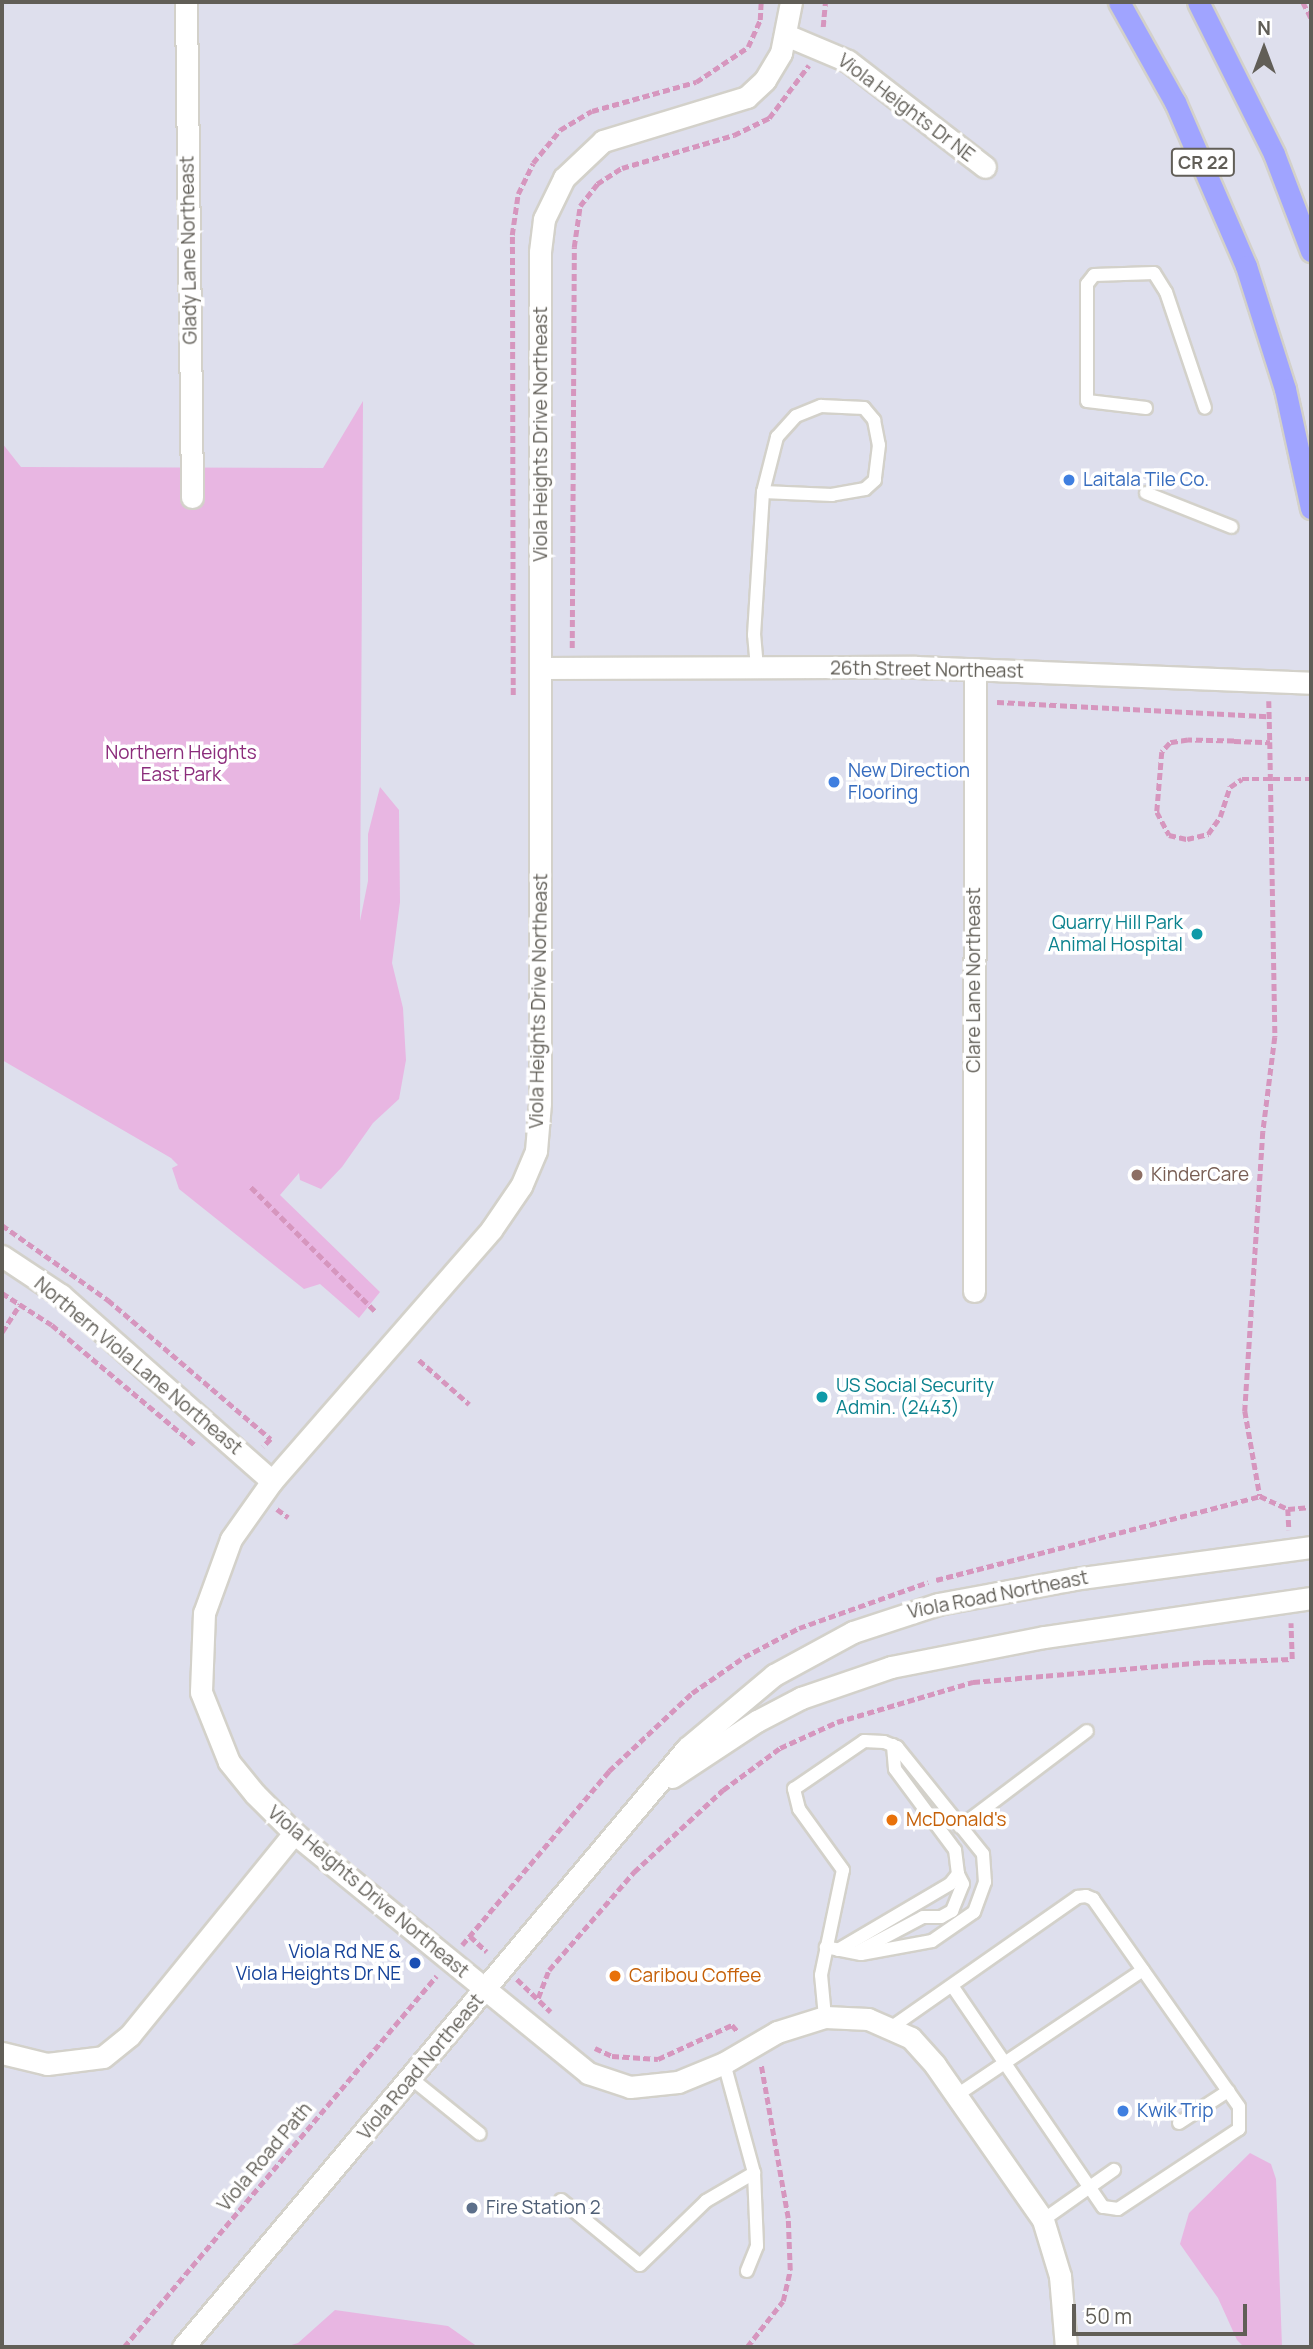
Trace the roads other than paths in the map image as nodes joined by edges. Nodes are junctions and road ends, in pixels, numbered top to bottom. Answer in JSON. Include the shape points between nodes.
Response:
{"nodes":[{"id":1,"x":186,"y":2,"type":"edge"},
{"id":2,"x":791,"y":2,"type":"edge"},
{"id":3,"x":1119,"y":2,"type":"edge"},
{"id":4,"x":1198,"y":2,"type":"edge"},
{"id":5,"x":786,"y":36,"type":"junction"},
{"id":6,"x":985,"y":167,"type":"dead end"},
{"id":7,"x":1311,"y":251,"type":"edge"},
{"id":8,"x":1146,"y":408,"type":"dead end"},
{"id":9,"x":1205,"y":408,"type":"dead end"},
{"id":10,"x":763,"y":492,"type":"junction"},
{"id":11,"x":1146,"y":493,"type":"dead end"},
{"id":12,"x":192,"y":498,"type":"dead end"},
{"id":13,"x":1311,"y":508,"type":"edge"},
{"id":14,"x":1232,"y":527,"type":"dead end"},
{"id":15,"x":542,"y":668,"type":"junction"},
{"id":16,"x":757,"y":668,"type":"junction"},
{"id":17,"x":975,"y":670,"type":"junction"},
{"id":18,"x":1311,"y":683,"type":"edge"},
{"id":19,"x":5,"y":1266,"type":"edge"},
{"id":20,"x":974,"y":1291,"type":"dead end"},
{"id":21,"x":272,"y":1480,"type":"junction"},
{"id":22,"x":1311,"y":1547,"type":"edge"},
{"id":23,"x":1311,"y":1598,"type":"edge"},
{"id":24,"x":1087,"y":1731,"type":"dead end"},
{"id":25,"x":893,"y":1745,"type":"junction"},
{"id":26,"x":658,"y":1786,"type":"junction"},
{"id":27,"x":960,"y":1827,"type":"junction"},
{"id":28,"x":294,"y":1833,"type":"junction"},
{"id":29,"x":958,"y":1874,"type":"junction"},
{"id":30,"x":832,"y":1948,"type":"junction"},
{"id":31,"x":855,"y":1953,"type":"junction"},
{"id":32,"x":1143,"y":1970,"type":"junction"},
{"id":33,"x":952,"y":1986,"type":"junction"},
{"id":34,"x":486,"y":1991,"type":"junction"},
{"id":35,"x":825,"y":2017,"type":"junction"},
{"id":36,"x":892,"y":2027,"type":"junction"},
{"id":37,"x":2,"y":2053,"type":"edge"},
{"id":38,"x":724,"y":2063,"type":"junction"},
{"id":39,"x":1008,"y":2063,"type":"junction"},
{"id":40,"x":412,"y":2079,"type":"junction"},
{"id":41,"x":1228,"y":2091,"type":"junction"},
{"id":42,"x":957,"y":2095,"type":"junction"},
{"id":43,"x":1180,"y":2123,"type":"dead end"},
{"id":44,"x":480,"y":2134,"type":"dead end"},
{"id":45,"x":1114,"y":2171,"type":"dead end"},
{"id":46,"x":754,"y":2173,"type":"junction"},
{"id":47,"x":1088,"y":2188,"type":"junction"},
{"id":48,"x":561,"y":2200,"type":"dead end"},
{"id":49,"x":1043,"y":2220,"type":"junction"},
{"id":50,"x":747,"y":2271,"type":"dead end"},
{"id":51,"x":183,"y":2347,"type":"edge"},
{"id":52,"x":1066,"y":2347,"type":"edge"}],
"edges":[{"from":1,"to":12,"type":"street","name":"Glady Lane Northeast"},
{"from":2,"to":5,"type":"street","name":"Viola Heights Drive Northeast"},
{"from":3,"to":13,"type":"main road","number":"CR 22","via":[[1175,102],[1246,266],[1285,389]]},
{"from":4,"to":7,"type":"main road","via":[[1274,154]]},
{"from":5,"to":6,"type":"street","name":"Viola Heights Dr NE","via":[[848,61]]},
{"from":5,"to":15,"type":"street","name":"Viola Heights Drive Northeast","via":[[765,80],[747,97],[603,141],[554,191],[540,252]]},
{"from":8,"to":9,"type":"lane","via":[[1087,401],[1087,284],[1094,275],[1154,273],[1166,292]]},
{"from":10,"to":10,"type":"lane","via":[[778,438],[796,416],[821,406],[846,405],[864,408],[874,420],[879,445],[875,480],[865,489],[832,495]]},
{"from":10,"to":16,"type":"lane","via":[[754,635]]},
{"from":11,"to":14,"type":"lane"},
{"from":15,"to":16,"type":"street","name":"26th Street Northeast"},
{"from":15,"to":21,"type":"street","name":"Viola Heights Drive Northeast","via":[[536,1151],[521,1186],[491,1230]]},
{"from":16,"to":17,"type":"street","name":"26th Street Northeast"},
{"from":17,"to":18,"type":"street","name":"26th Street Northeast"},
{"from":17,"to":20,"type":"street","name":"Clare Lane Northeast"},
{"from":19,"to":21,"type":"street","name":"Northern Viola Lane Northeast","via":[[61,1295]]},
{"from":21,"to":28,"type":"street","name":"Viola Heights Drive Northeast","via":[[231,1539],[214,1577],[199,1650],[201,1692],[229,1762]]},
{"from":22,"to":26,"type":"street","name":"Viola Road Northeast","via":[[1074,1578],[891,1617],[774,1675],[731,1706],[687,1748]]},
{"from":23,"to":26,"type":"street","name":"Viola Road Northeast","via":[[1044,1637],[891,1667],[790,1704]]},
{"from":24,"to":27,"type":"lane"},
{"from":25,"to":27,"type":"lane"},
{"from":25,"to":29,"type":"lane","via":[[895,1769],[955,1850]]},
{"from":25,"to":30,"type":"lane","via":[[864,1741],[794,1789],[793,1798],[843,1870]]},
{"from":26,"to":34,"type":"street","name":"Viola Road Northeast"},
{"from":27,"to":31,"type":"lane","via":[[983,1854],[985,1882],[974,1912],[932,1941],[899,1951]]},
{"from":28,"to":34,"type":"street","name":"Viola Heights Drive Northeast"},
{"from":28,"to":37,"type":"street","via":[[130,2035],[103,2057],[47,2064]]},
{"from":29,"to":30,"type":"lane","via":[[950,1884]]},
{"from":29,"to":31,"type":"lane","via":[[962,1884],[952,1911],[923,1917]]},
{"from":30,"to":31,"type":"lane"},
{"from":30,"to":35,"type":"lane","via":[[821,1975]]},
{"from":32,"to":33,"type":"lane","via":[[1093,1899],[1086,1896]]},
{"from":32,"to":39,"type":"lane"},
{"from":32,"to":41,"type":"lane"},
{"from":33,"to":36,"type":"lane"},
{"from":33,"to":39,"type":"lane"},
{"from":34,"to":38,"type":"street","name":"Viola Heights Drive Northeast","via":[[568,2059],[606,2081],[654,2086]]},
{"from":34,"to":40,"type":"street","name":"Viola Road Northeast"},
{"from":35,"to":36,"type":"street","via":[[868,2019]]},
{"from":35,"to":38,"type":"street","name":"Viola Heights Drive Northeast","via":[[778,2032]]},
{"from":36,"to":42,"type":"street","via":[[922,2049]]},
{"from":38,"to":46,"type":"lane"},
{"from":39,"to":42,"type":"lane"},
{"from":39,"to":47,"type":"lane"},
{"from":40,"to":44,"type":"lane"},
{"from":40,"to":51,"type":"street","name":"Viola Road Northeast"},
{"from":41,"to":43,"type":"lane"},
{"from":41,"to":47,"type":"lane","via":[[1242,2117],[1231,2137],[1118,2209],[1103,2207]]},
{"from":42,"to":49,"type":"street"},
{"from":45,"to":47,"type":"lane"},
{"from":46,"to":48,"type":"lane","via":[[706,2201],[640,2265]]},
{"from":46,"to":50,"type":"lane","via":[[757,2246]]},
{"from":47,"to":49,"type":"lane"},
{"from":49,"to":52,"type":"street","via":[[1060,2276]]}]}
